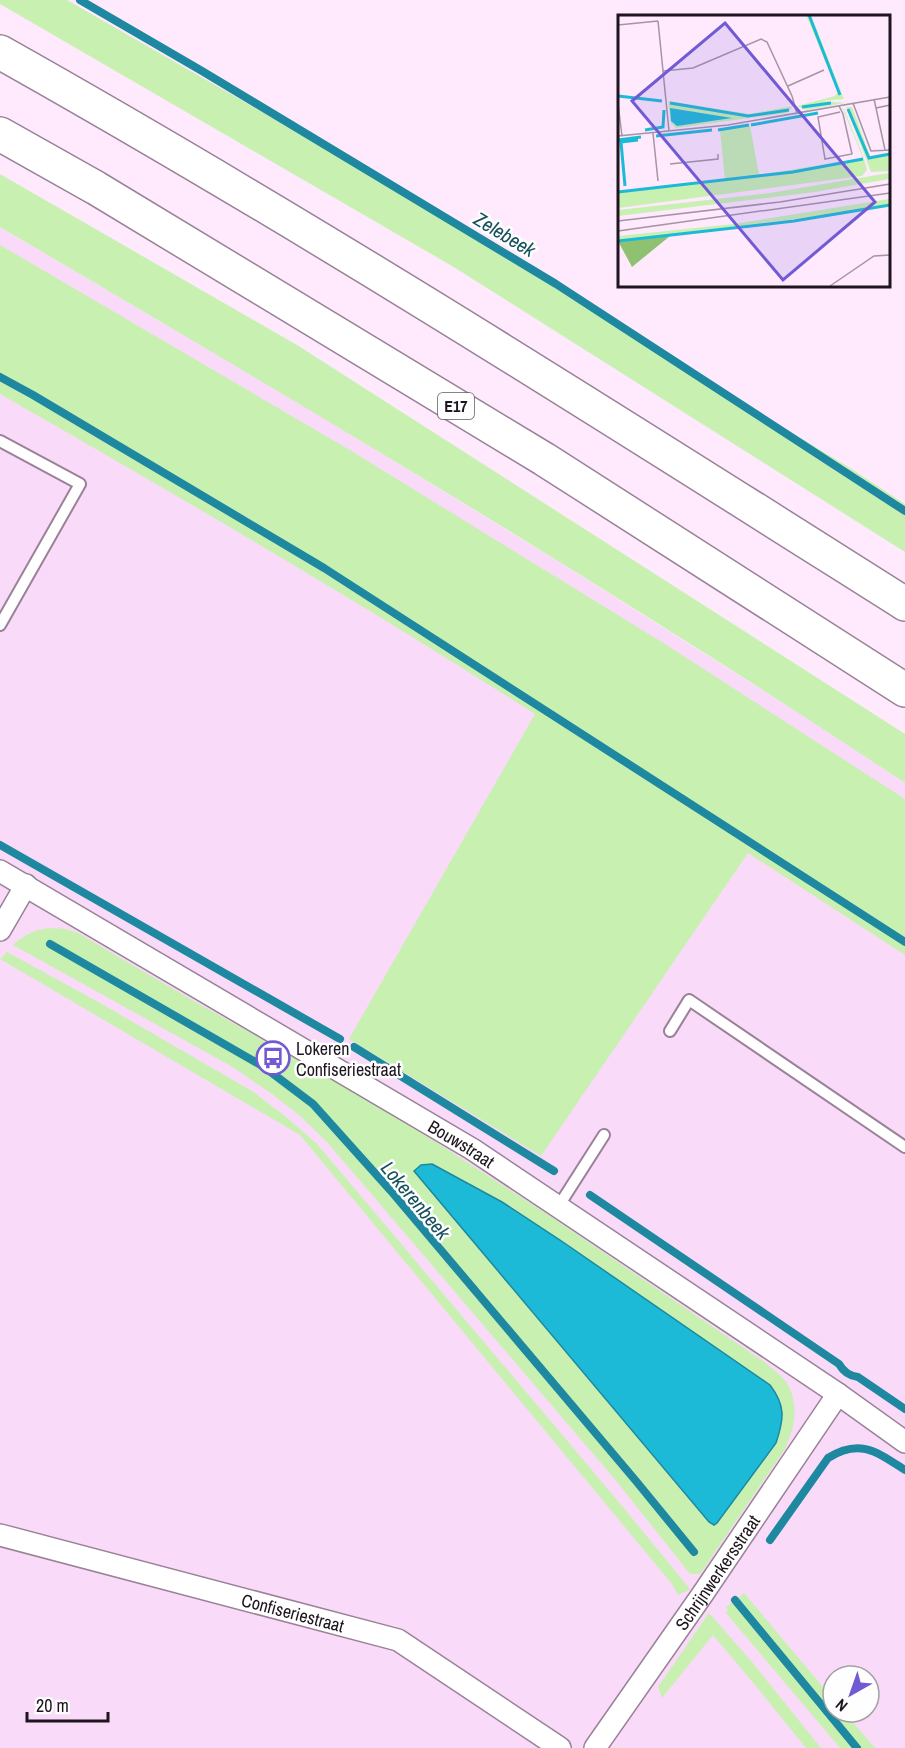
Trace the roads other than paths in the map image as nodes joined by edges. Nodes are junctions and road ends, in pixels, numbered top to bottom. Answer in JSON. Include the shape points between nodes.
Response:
{"nodes":[{"id":1,"x":0,"y":52,"type":"edge"},
{"id":2,"x":0,"y":134,"type":"edge"},
{"id":3,"x":0,"y":441,"type":"edge"},
{"id":4,"x":905,"y":604,"type":"edge"},
{"id":5,"x":0,"y":625,"type":"edge"},
{"id":6,"x":905,"y":690,"type":"edge"},
{"id":7,"x":0,"y":871,"type":"edge"},
{"id":8,"x":26,"y":885,"type":"junction"},
{"id":9,"x":0,"y":930,"type":"edge"},
{"id":10,"x":670,"y":1031,"type":"dead end"},
{"id":11,"x":604,"y":1135,"type":"dead end"},
{"id":12,"x":905,"y":1147,"type":"edge"},
{"id":13,"x":558,"y":1207,"type":"junction"},
{"id":14,"x":838,"y":1394,"type":"junction"},
{"id":15,"x":905,"y":1442,"type":"edge"},
{"id":16,"x":0,"y":1535,"type":"edge"},
{"id":17,"x":560,"y":1748,"type":"edge"},
{"id":18,"x":595,"y":1748,"type":"edge"}],
"edges":[{"from":1,"to":4,"type":"highway","via":[[131,126],[580,398]]},
{"from":2,"to":6,"type":"highway","number":"E17","via":[[544,459]]},
{"from":3,"to":5,"type":"lane","via":[[80,484]]},
{"from":7,"to":8,"type":"street","name":"Bouwstraat"},
{"from":8,"to":9,"type":"street"},
{"from":8,"to":13,"type":"street","name":"Bouwstraat","via":[[472,1149]]},
{"from":10,"to":12,"type":"lane","via":[[689,1000]]},
{"from":11,"to":13,"type":"lane"},
{"from":13,"to":14,"type":"street","name":"Bouwstraat"},
{"from":14,"to":15,"type":"street","name":"Bouwstraat"},
{"from":14,"to":18,"type":"street","name":"Schrijnwerkersstraat"},
{"from":16,"to":17,"type":"street","name":"Confiseriestraat","via":[[398,1640]]}]}
